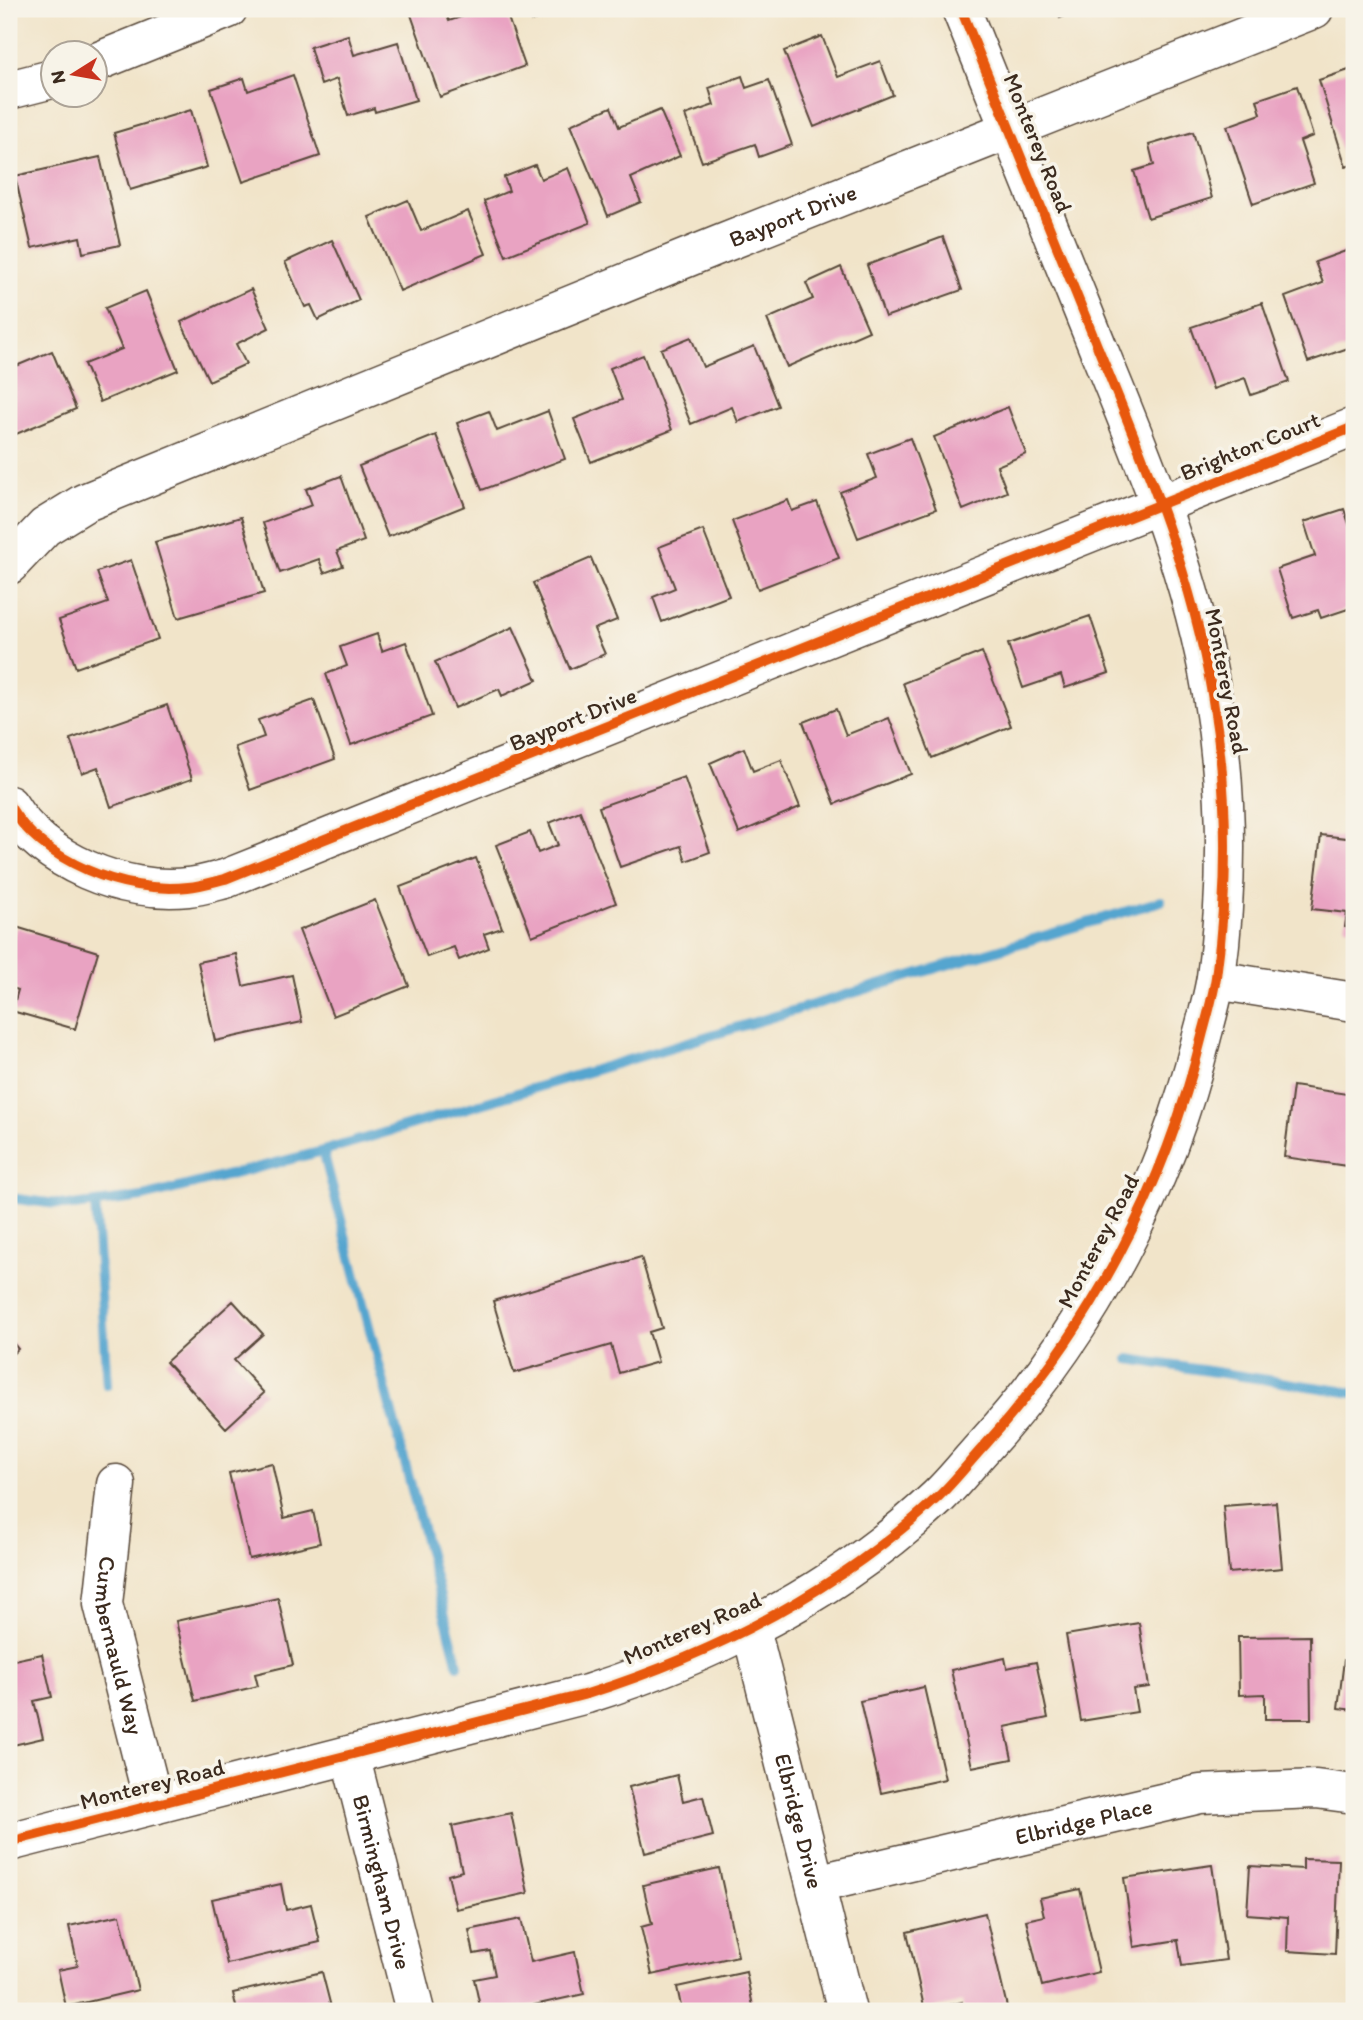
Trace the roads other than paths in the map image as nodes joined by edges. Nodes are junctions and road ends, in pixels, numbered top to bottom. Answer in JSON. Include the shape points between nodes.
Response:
{"nodes":[{"id":1,"x":228,"y":9,"type":"edge"},
{"id":2,"x":961,"y":9,"type":"edge"},
{"id":3,"x":1314,"y":9,"type":"edge"},
{"id":4,"x":108,"y":57,"type":"edge"},
{"id":5,"x":38,"y":83,"type":"edge"},
{"id":6,"x":9,"y":90,"type":"edge"},
{"id":7,"x":1010,"y":131,"type":"junction"},
{"id":8,"x":1354,"y":427,"type":"edge"},
{"id":9,"x":1162,"y":504,"type":"junction"},
{"id":10,"x":9,"y":565,"type":"edge"},
{"id":11,"x":9,"y":806,"type":"edge"},
{"id":12,"x":1216,"y":980,"type":"junction"},
{"id":13,"x":1354,"y":1002,"type":"edge"},
{"id":14,"x":116,"y":1485,"type":"dead end"},
{"id":15,"x":751,"y":1629,"type":"junction"},
{"id":16,"x":351,"y":1755,"type":"junction"},
{"id":17,"x":1354,"y":1794,"type":"edge"},
{"id":18,"x":154,"y":1805,"type":"junction"},
{"id":19,"x":9,"y":1842,"type":"edge"},
{"id":20,"x":816,"y":1884,"type":"junction"},
{"id":21,"x":415,"y":2011,"type":"edge"},
{"id":22,"x":847,"y":2011,"type":"edge"}],
"edges":[{"from":1,"to":4,"type":"street"},
{"from":2,"to":7,"type":"street","name":"Monterey Road"},
{"from":3,"to":7,"type":"street"},
{"from":5,"to":6,"type":"street"},
{"from":7,"to":9,"type":"street","name":"Monterey Road"},
{"from":7,"to":10,"type":"street","name":"Bayport Drive","via":[[84,503],[45,527]]},
{"from":8,"to":9,"type":"street","name":"Brighton Court"},
{"from":9,"to":11,"type":"street","name":"Bayport Drive","via":[[225,879],[188,887],[155,887],[92,872],[38,839]]},
{"from":9,"to":12,"type":"street","name":"Monterey Road","via":[[1204,656],[1224,785]]},
{"from":12,"to":13,"type":"street"},
{"from":12,"to":15,"type":"street","name":"Monterey Road","via":[[1186,1102],[1150,1193],[1098,1296],[1024,1401],[938,1496],[853,1565]]},
{"from":14,"to":18,"type":"street","name":"Cumbernauld Way","via":[[103,1604]]},
{"from":15,"to":16,"type":"street","name":"Monterey Road","via":[[657,1671],[587,1694]]},
{"from":15,"to":20,"type":"street","name":"Elbridge Drive"},
{"from":16,"to":18,"type":"street","name":"Monterey Road"},
{"from":16,"to":21,"type":"street","name":"Birmingham Drive"},
{"from":17,"to":20,"type":"street","name":"Elbridge Place","via":[[1317,1789],[1200,1794]]},
{"from":18,"to":19,"type":"street","name":"Monterey Road"},
{"from":20,"to":22,"type":"street","name":"Elbridge Drive"}]}
